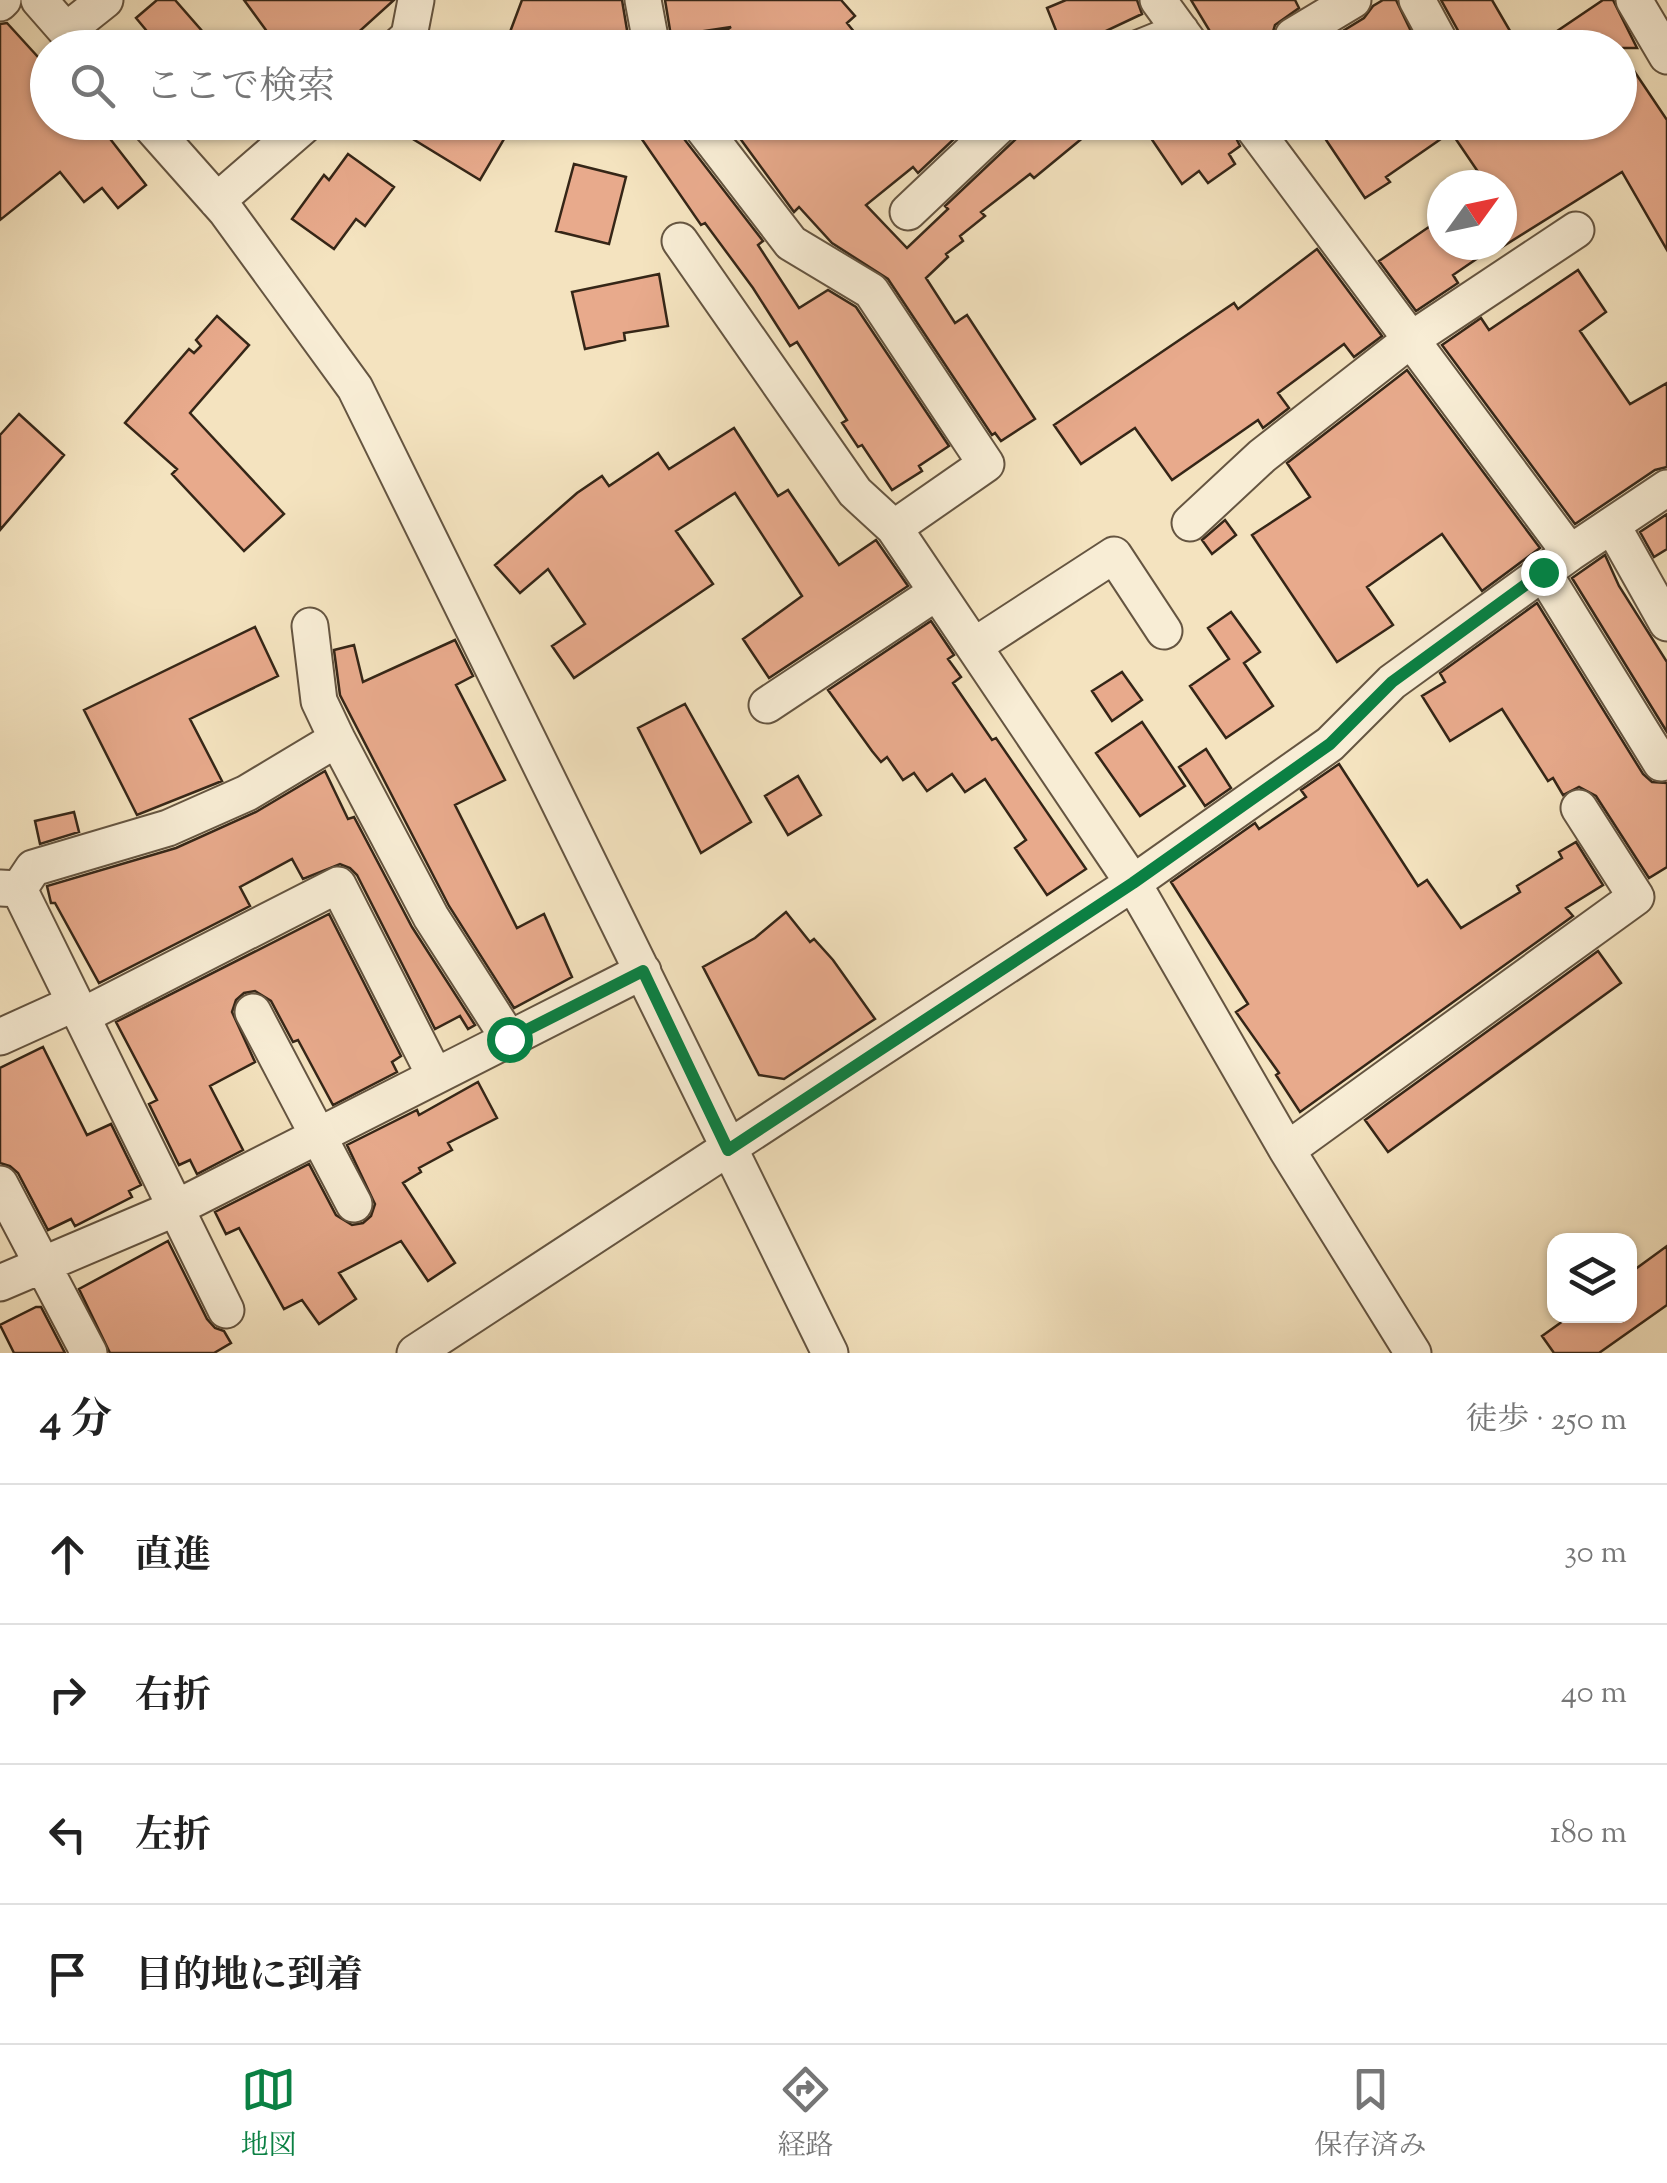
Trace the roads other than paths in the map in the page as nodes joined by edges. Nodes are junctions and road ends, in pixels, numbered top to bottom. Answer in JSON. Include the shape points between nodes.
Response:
{"nodes":[{"id":1,"x":39,"y":0,"type":"edge"},
{"id":2,"x":105,"y":0,"type":"edge"},
{"id":3,"x":416,"y":0,"type":"edge"},
{"id":4,"x":643,"y":0,"type":"edge"},
{"id":5,"x":1158,"y":0,"type":"edge"},
{"id":6,"x":1353,"y":0,"type":"edge"},
{"id":7,"x":1418,"y":0,"type":"edge"},
{"id":8,"x":1634,"y":0,"type":"edge"},
{"id":9,"x":66,"y":30,"type":"edge"},
{"id":10,"x":81,"y":30,"type":"edge"},
{"id":11,"x":410,"y":30,"type":"edge"},
{"id":12,"x":649,"y":30,"type":"edge"},
{"id":13,"x":1180,"y":30,"type":"edge"},
{"id":14,"x":1303,"y":30,"type":"edge"},
{"id":15,"x":1434,"y":30,"type":"edge"},
{"id":16,"x":1667,"y":56,"type":"edge"},
{"id":17,"x":163,"y":140,"type":"edge"},
{"id":18,"x":287,"y":140,"type":"edge"},
{"id":19,"x":712,"y":140,"type":"edge"},
{"id":20,"x":984,"y":140,"type":"edge"},
{"id":21,"x":1261,"y":140,"type":"edge"},
{"id":22,"x":217,"y":201,"type":"junction"},
{"id":23,"x":908,"y":212,"type":"dead end"},
{"id":24,"x":1576,"y":230,"type":"dead end"},
{"id":25,"x":680,"y":241,"type":"dead end"},
{"id":26,"x":1409,"y":341,"type":"junction"},
{"id":27,"x":1667,"y":488,"type":"edge"},
{"id":28,"x":1190,"y":524,"type":"dead end"},
{"id":29,"x":1612,"y":525,"type":"junction"},
{"id":30,"x":894,"y":528,"type":"junction"},
{"id":31,"x":1556,"y":562,"type":"junction"},
{"id":32,"x":937,"y":592,"type":"junction"},
{"id":33,"x":1667,"y":623,"type":"edge"},
{"id":34,"x":310,"y":626,"type":"dead end"},
{"id":35,"x":1164,"y":631,"type":"dead end"},
{"id":36,"x":974,"y":646,"type":"junction"},
{"id":37,"x":767,"y":705,"type":"dead end"},
{"id":38,"x":338,"y":739,"type":"junction"},
{"id":39,"x":1661,"y":763,"type":"dead end"},
{"id":40,"x":1578,"y":808,"type":"dead end"},
{"id":41,"x":1133,"y":883,"type":"junction"},
{"id":42,"x":10,"y":888,"type":"edge"},
{"id":43,"x":643,"y":971,"type":"junction"},
{"id":44,"x":78,"y":1009,"type":"junction"},
{"id":45,"x":253,"y":1012,"type":"dead end"},
{"id":46,"x":0,"y":1037,"type":"edge"},
{"id":47,"x":509,"y":1039,"type":"junction"},
{"id":48,"x":435,"y":1076,"type":"junction"},
{"id":49,"x":318,"y":1136,"type":"junction"},
{"id":50,"x":728,"y":1150,"type":"junction"},
{"id":51,"x":1286,"y":1150,"type":"junction"},
{"id":52,"x":0,"y":1184,"type":"edge"},
{"id":53,"x":354,"y":1204,"type":"dead end"},
{"id":54,"x":176,"y":1208,"type":"junction"},
{"id":55,"x":44,"y":1263,"type":"junction"},
{"id":56,"x":0,"y":1283,"type":"edge"},
{"id":57,"x":226,"y":1310,"type":"dead end"},
{"id":58,"x":88,"y":1353,"type":"edge"},
{"id":59,"x":415,"y":1353,"type":"edge"},
{"id":60,"x":830,"y":1353,"type":"edge"},
{"id":61,"x":1413,"y":1353,"type":"edge"}],
"edges":[{"from":1,"to":9,"type":"street"},
{"from":2,"to":10,"type":"street"},
{"from":3,"to":11,"type":"street"},
{"from":4,"to":12,"type":"street"},
{"from":5,"to":13,"type":"street"},
{"from":6,"to":14,"type":"street"},
{"from":7,"to":15,"type":"street"},
{"from":8,"to":16,"type":"street"},
{"from":17,"to":22,"type":"street"},
{"from":18,"to":22,"type":"street"},
{"from":19,"to":30,"type":"street","via":[[791,243],[872,291],[986,464]]},
{"from":20,"to":23,"type":"street"},
{"from":21,"to":26,"type":"street"},
{"from":22,"to":43,"type":"street","via":[[355,388]]},
{"from":24,"to":26,"type":"street"},
{"from":25,"to":30,"type":"street","via":[[856,492]]},
{"from":26,"to":28,"type":"street","via":[[1262,456]]},
{"from":26,"to":31,"type":"street"},
{"from":27,"to":29,"type":"street"},
{"from":29,"to":31,"type":"street"},
{"from":29,"to":33,"type":"street"},
{"from":30,"to":32,"type":"street"},
{"from":31,"to":39,"type":"street"},
{"from":31,"to":41,"type":"street","via":[[1392,682],[1330,744]]},
{"from":32,"to":36,"type":"street"},
{"from":32,"to":37,"type":"street"},
{"from":34,"to":38,"type":"street","via":[[319,701]]},
{"from":35,"to":36,"type":"street","via":[[1114,555]]},
{"from":36,"to":41,"type":"street"},
{"from":38,"to":42,"type":"street","via":[[247,793],[168,828],[33,868]]},
{"from":38,"to":47,"type":"street","via":[[431,917]]},
{"from":40,"to":51,"type":"street","via":[[1636,898]]},
{"from":41,"to":50,"type":"street"},
{"from":41,"to":51,"type":"street"},
{"from":42,"to":44,"type":"street"},
{"from":43,"to":47,"type":"street"},
{"from":43,"to":50,"type":"street"},
{"from":44,"to":46,"type":"street"},
{"from":44,"to":48,"type":"street","via":[[338,885]]},
{"from":44,"to":54,"type":"street"},
{"from":45,"to":49,"type":"street"},
{"from":47,"to":48,"type":"street"},
{"from":48,"to":49,"type":"street"},
{"from":49,"to":53,"type":"street"},
{"from":49,"to":54,"type":"street"},
{"from":50,"to":59,"type":"street"},
{"from":50,"to":60,"type":"street"},
{"from":51,"to":61,"type":"street"},
{"from":52,"to":55,"type":"street"},
{"from":54,"to":55,"type":"street"},
{"from":54,"to":57,"type":"street"},
{"from":55,"to":56,"type":"street"},
{"from":55,"to":58,"type":"street"}]}
